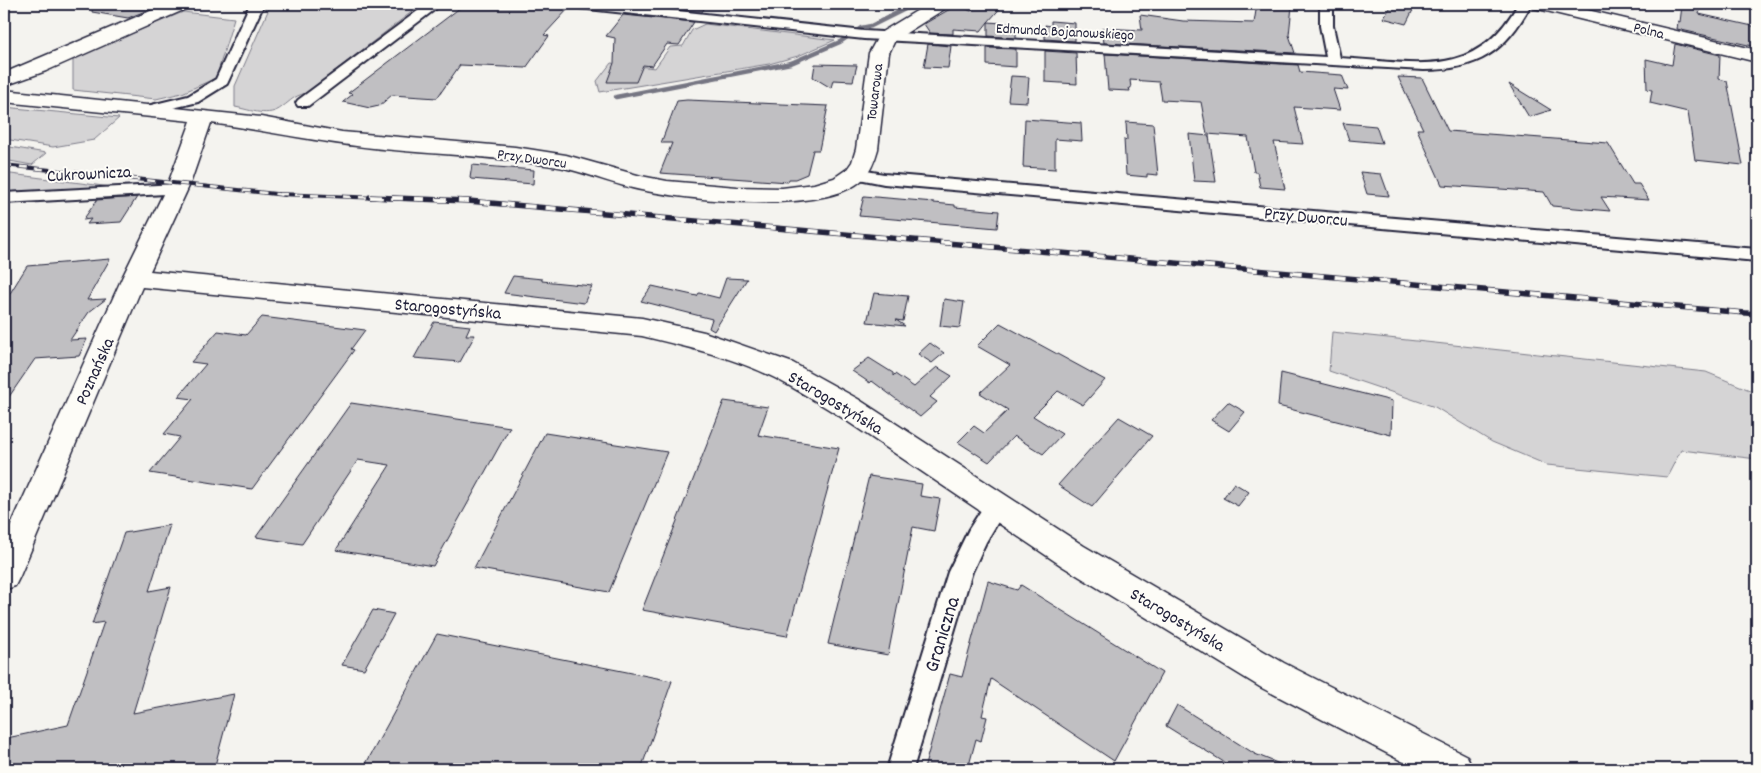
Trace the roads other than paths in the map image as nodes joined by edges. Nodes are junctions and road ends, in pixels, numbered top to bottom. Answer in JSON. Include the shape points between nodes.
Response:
{"nodes":[{"id":1,"x":182,"y":4,"type":"edge"},
{"id":2,"x":257,"y":4,"type":"edge"},
{"id":3,"x":435,"y":4,"type":"edge"},
{"id":4,"x":579,"y":4,"type":"edge"},
{"id":5,"x":940,"y":4,"type":"edge"},
{"id":6,"x":1327,"y":4,"type":"edge"},
{"id":7,"x":1524,"y":4,"type":"edge"},
{"id":8,"x":1540,"y":4,"type":"edge"},
{"id":9,"x":887,"y":37,"type":"junction"},
{"id":10,"x":1757,"y":56,"type":"edge"},
{"id":11,"x":1334,"y":62,"type":"junction"},
{"id":12,"x":7,"y":91,"type":"edge"},
{"id":13,"x":303,"y":103,"type":"dead end"},
{"id":14,"x":148,"y":110,"type":"junction"},
{"id":15,"x":203,"y":116,"type":"junction"},
{"id":16,"x":261,"y":123,"type":"junction"},
{"id":17,"x":186,"y":166,"type":"junction"},
{"id":18,"x":855,"y":174,"type":"junction"},
{"id":19,"x":177,"y":189,"type":"junction"},
{"id":20,"x":4,"y":198,"type":"edge"},
{"id":21,"x":1757,"y":255,"type":"edge"},
{"id":22,"x":134,"y":278,"type":"junction"},
{"id":23,"x":998,"y":506,"type":"junction"},
{"id":24,"x":4,"y":576,"type":"edge"},
{"id":25,"x":900,"y":769,"type":"edge"},
{"id":26,"x":1454,"y":769,"type":"edge"}],
"edges":[{"from":1,"to":12,"type":"street","via":[[39,67]]},
{"from":2,"to":14,"type":"street","via":[[222,81],[193,99]]},
{"from":3,"to":13,"type":"street"},
{"from":4,"to":9,"type":"street","name":"Edmunda Bojanowskiego"},
{"from":5,"to":9,"type":"street"},
{"from":6,"to":11,"type":"street","via":[[1327,36]]},
{"from":7,"to":11,"type":"street","name":"Edmunda Bojanowskiego","via":[[1490,48],[1464,62],[1429,66]]},
{"from":8,"to":10,"type":"street","name":"Polna"},
{"from":9,"to":11,"type":"street","name":"Edmunda Bojanowskiego"},
{"from":9,"to":18,"type":"street","name":"Towarowa","via":[[879,53],[867,149]]},
{"from":12,"to":14,"type":"street","name":"Przy Dworcu"},
{"from":14,"to":15,"type":"street","name":"Przy Dworcu"},
{"from":15,"to":16,"type":"street","name":"Przy Dworcu"},
{"from":15,"to":17,"type":"street","name":"Poznańska"},
{"from":16,"to":17,"type":"street","name":"Poznańska","via":[[217,139]]},
{"from":16,"to":18,"type":"street","name":"Przy Dworcu","via":[[342,138],[515,154],[558,161],[639,183],[707,192],[782,195],[816,191],[842,183]]},
{"from":17,"to":19,"type":"street","name":"Poznańska"},
{"from":18,"to":21,"type":"street","name":"Przy Dworcu","via":[[919,183]]},
{"from":19,"to":20,"type":"street","name":"Cukrownicza"},
{"from":19,"to":22,"type":"street","name":"Poznańska"},
{"from":22,"to":23,"type":"street","name":"Starogostyńska","via":[[633,326],[695,339],[783,370],[816,388]]},
{"from":22,"to":24,"type":"street","name":"Poznańska"},
{"from":23,"to":25,"type":"street","name":"Graniczna","via":[[977,536],[960,572]]},
{"from":23,"to":26,"type":"street","name":"Starogostyńska","via":[[1073,556],[1272,675]]}]}
